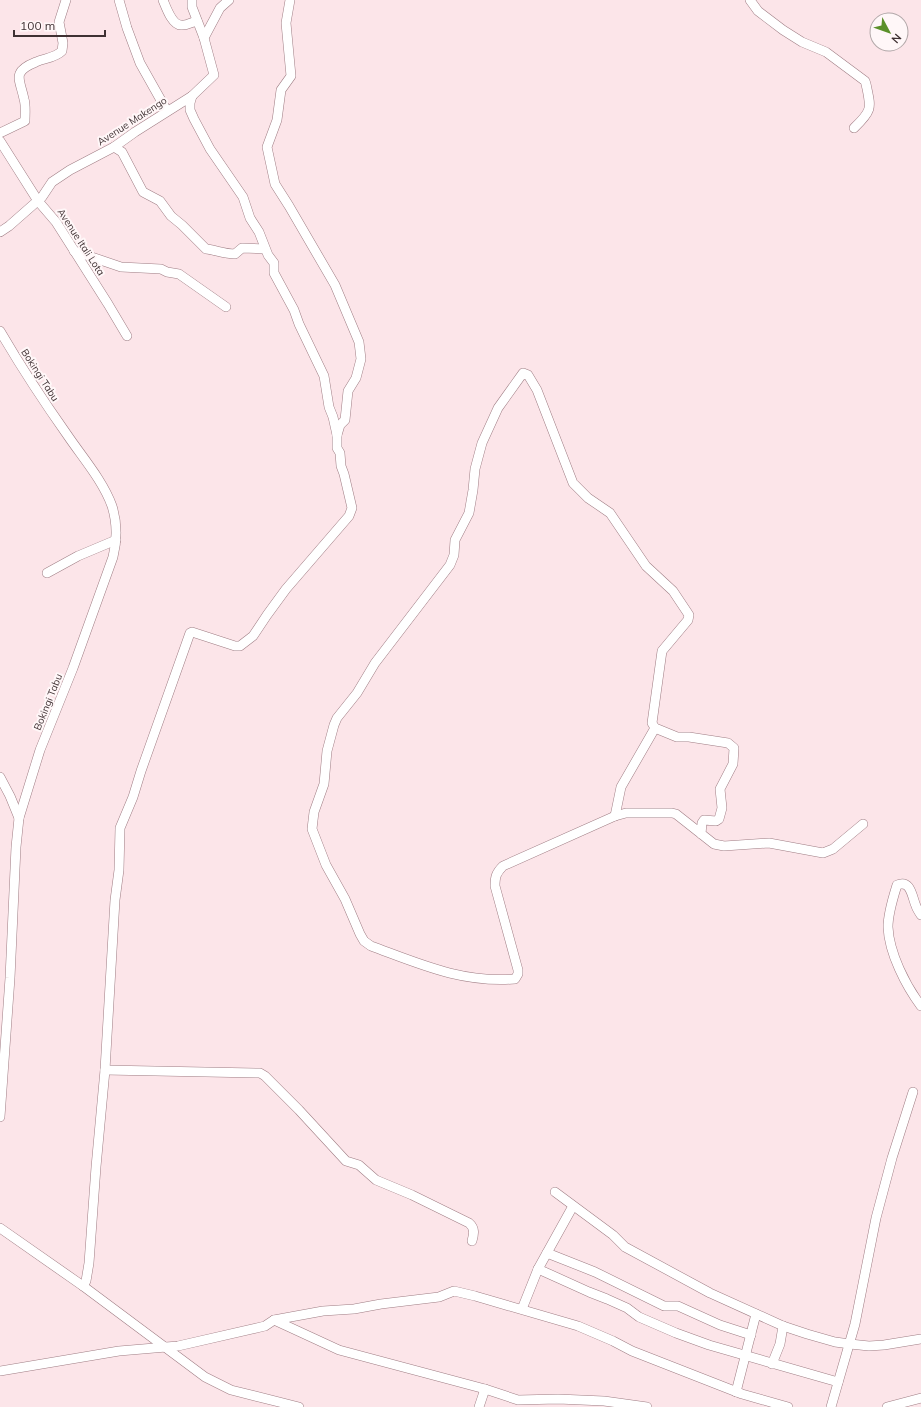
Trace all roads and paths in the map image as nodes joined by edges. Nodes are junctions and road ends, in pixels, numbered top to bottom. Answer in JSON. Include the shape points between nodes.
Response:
{"nodes":[{"id":1,"x":66,"y":0,"type":"edge"},
{"id":2,"x":119,"y":0,"type":"edge"},
{"id":3,"x":163,"y":0,"type":"edge"},
{"id":4,"x":192,"y":0,"type":"edge"},
{"id":5,"x":229,"y":0,"type":"edge"},
{"id":6,"x":290,"y":0,"type":"edge"},
{"id":7,"x":750,"y":0,"type":"edge"},
{"id":8,"x":197,"y":21,"type":"junction"},
{"id":9,"x":204,"y":38,"type":"junction"},
{"id":10,"x":192,"y":96,"type":"junction"},
{"id":11,"x":167,"y":111,"type":"junction"},
{"id":12,"x":854,"y":128,"type":"dead end"},
{"id":13,"x":0,"y":133,"type":"edge"},
{"id":14,"x":0,"y":142,"type":"edge"},
{"id":15,"x":114,"y":147,"type":"junction"},
{"id":16,"x":38,"y":201,"type":"junction"},
{"id":17,"x":0,"y":232,"type":"edge"},
{"id":18,"x":265,"y":249,"type":"junction"},
{"id":19,"x":74,"y":251,"type":"junction"},
{"id":20,"x":226,"y":307,"type":"dead end"},
{"id":21,"x":0,"y":331,"type":"edge"},
{"id":22,"x":127,"y":336,"type":"dead end"},
{"id":23,"x":337,"y":434,"type":"junction"},
{"id":24,"x":116,"y":540,"type":"junction"},
{"id":25,"x":47,"y":573,"type":"dead end"},
{"id":26,"x":655,"y":728,"type":"junction"},
{"id":27,"x":1,"y":781,"type":"edge"},
{"id":28,"x":615,"y":816,"type":"junction"},
{"id":29,"x":19,"y":818,"type":"junction"},
{"id":30,"x":863,"y":824,"type":"dead end"},
{"id":31,"x":700,"y":834,"type":"junction"},
{"id":32,"x":921,"y":915,"type":"edge"},
{"id":33,"x":921,"y":1006,"type":"edge"},
{"id":34,"x":105,"y":1070,"type":"junction"},
{"id":35,"x":913,"y":1092,"type":"dead end"},
{"id":36,"x":0,"y":1117,"type":"edge"},
{"id":37,"x":555,"y":1192,"type":"dead end"},
{"id":38,"x":573,"y":1206,"type":"junction"},
{"id":39,"x":0,"y":1228,"type":"edge"},
{"id":40,"x":472,"y":1241,"type":"dead end"},
{"id":41,"x":546,"y":1253,"type":"junction"},
{"id":42,"x":538,"y":1269,"type":"junction"},
{"id":43,"x":83,"y":1286,"type":"junction"},
{"id":44,"x":522,"y":1309,"type":"junction"},
{"id":45,"x":756,"y":1314,"type":"junction"},
{"id":46,"x":274,"y":1320,"type":"junction"},
{"id":47,"x":783,"y":1326,"type":"junction"},
{"id":48,"x":751,"y":1335,"type":"junction"},
{"id":49,"x":921,"y":1339,"type":"edge"},
{"id":50,"x":850,"y":1344,"type":"junction"},
{"id":51,"x":165,"y":1348,"type":"junction"},
{"id":52,"x":746,"y":1356,"type":"junction"},
{"id":53,"x":772,"y":1364,"type":"junction"},
{"id":54,"x":0,"y":1371,"type":"edge"},
{"id":55,"x":838,"y":1382,"type":"junction"},
{"id":56,"x":485,"y":1389,"type":"junction"},
{"id":57,"x":736,"y":1392,"type":"junction"},
{"id":58,"x":921,"y":1398,"type":"edge"},
{"id":59,"x":299,"y":1407,"type":"edge"},
{"id":60,"x":479,"y":1407,"type":"edge"},
{"id":61,"x":647,"y":1407,"type":"edge"},
{"id":62,"x":788,"y":1407,"type":"edge"},
{"id":63,"x":831,"y":1407,"type":"edge"},
{"id":64,"x":887,"y":1407,"type":"edge"}],
"edges":[{"from":1,"to":13,"type":"street","via":[[59,22],[62,51],[56,56],[35,62],[19,73],[25,100],[25,121]]},
{"from":2,"to":11,"type":"street","via":[[140,63]]},
{"from":3,"to":8,"type":"street","via":[[177,24]]},
{"from":4,"to":8,"type":"street","name":"Avenue Makengo"},
{"from":5,"to":9,"type":"street","via":[[220,8]]},
{"from":6,"to":23,"type":"street","via":[[286,28],[291,76],[281,90],[277,120],[267,147],[275,184],[335,286],[359,342],[361,359],[356,378],[348,391],[345,420]]},
{"from":7,"to":12,"type":"street","via":[[756,9],[783,30],[802,42],[826,52],[865,81],[870,107],[866,117]]},
{"from":8,"to":9,"type":"street","name":"Avenue Makengo"},
{"from":9,"to":10,"type":"street","name":"Avenue Makengo","via":[[214,74]]},
{"from":10,"to":11,"type":"street","name":"Avenue Makengo"},
{"from":10,"to":18,"type":"street","via":[[190,110],[200,132],[243,197]]},
{"from":11,"to":15,"type":"street","name":"Avenue Makengo"},
{"from":14,"to":16,"type":"street","name":"Avenue Itali Lota"},
{"from":15,"to":16,"type":"street","name":"Avenue Makengo","via":[[52,182]]},
{"from":15,"to":18,"type":"street","via":[[124,155],[143,192],[160,201],[171,216],[206,249],[224,254],[235,254],[242,248]]},
{"from":16,"to":17,"type":"street","name":"Avenue Makengo"},
{"from":16,"to":19,"type":"street","name":"Avenue Itali Lota","via":[[56,222]]},
{"from":18,"to":23,"type":"street","via":[[274,263],[274,272],[324,376]]},
{"from":19,"to":20,"type":"street","via":[[119,266],[161,269],[179,274]]},
{"from":19,"to":22,"type":"street","name":"Avenue Itali Lota"},
{"from":21,"to":24,"type":"street","name":"Bokingi Tabu","via":[[100,483],[114,513]]},
{"from":23,"to":34,"type":"street","via":[[337,448],[352,508],[349,516],[286,589],[253,636],[244,644],[235,646],[192,632],[188,635],[120,828]]},
{"from":24,"to":25,"type":"street"},
{"from":24,"to":29,"type":"street","name":"Bokingi Tabu","via":[[113,557],[40,750]]},
{"from":26,"to":28,"type":"street","via":[[622,787]]},
{"from":26,"to":28,"type":"street","via":[[652,723],[662,651],[688,620],[689,615],[673,591],[646,566],[610,513],[588,498],[573,483],[536,388],[528,375],[523,373],[498,408],[482,443],[469,513],[455,540],[450,565],[375,663],[334,725],[324,784],[314,812],[312,830],[326,865],[367,944],[441,972],[499,980],[515,979],[518,974],[496,886],[497,872],[503,866]]},
{"from":26,"to":31,"type":"street","via":[[680,738],[689,736],[728,743],[734,748],[732,764],[720,789],[722,808],[719,819],[704,820]]},
{"from":27,"to":29,"type":"street"},
{"from":28,"to":31,"type":"street","via":[[626,813],[672,813]]},
{"from":29,"to":36,"type":"street","name":"Bokingi Tabu"},
{"from":30,"to":31,"type":"street","via":[[833,849],[823,852],[769,843],[724,846],[714,844]]},
{"from":32,"to":33,"type":"street","via":[[909,887],[906,884],[897,884],[888,921],[890,939],[898,966]]},
{"from":34,"to":40,"type":"street","via":[[260,1073],[299,1110],[346,1161],[359,1165],[376,1180],[469,1223],[474,1233]]},
{"from":34,"to":43,"type":"street","via":[[89,1263]]},
{"from":35,"to":50,"type":"street","via":[[876,1218]]},
{"from":37,"to":38,"type":"street"},
{"from":38,"to":41,"type":"street"},
{"from":38,"to":45,"type":"street","via":[[625,1247]]},
{"from":39,"to":43,"type":"street"},
{"from":41,"to":42,"type":"street"},
{"from":41,"to":48,"type":"street","via":[[595,1272],[664,1306],[678,1306],[720,1325]]},
{"from":42,"to":44,"type":"street"},
{"from":42,"to":52,"type":"street","via":[[607,1298],[639,1317],[676,1333]]},
{"from":43,"to":51,"type":"street"},
{"from":44,"to":46,"type":"street","via":[[454,1291],[438,1297]]},
{"from":44,"to":57,"type":"street","via":[[584,1328],[632,1351]]},
{"from":45,"to":47,"type":"street"},
{"from":45,"to":48,"type":"street"},
{"from":46,"to":51,"type":"street","via":[[265,1326]]},
{"from":46,"to":56,"type":"street","via":[[338,1350]]},
{"from":47,"to":50,"type":"street"},
{"from":47,"to":53,"type":"street","via":[[780,1344]]},
{"from":48,"to":52,"type":"street"},
{"from":49,"to":50,"type":"street","via":[[884,1345]]},
{"from":50,"to":55,"type":"street"},
{"from":51,"to":54,"type":"street","via":[[119,1351]]},
{"from":51,"to":59,"type":"street","via":[[217,1384],[248,1395]]},
{"from":52,"to":53,"type":"street"},
{"from":52,"to":57,"type":"street"},
{"from":53,"to":55,"type":"street"},
{"from":55,"to":63,"type":"street"},
{"from":56,"to":60,"type":"street"},
{"from":56,"to":61,"type":"street","via":[[518,1400],[604,1401]]},
{"from":57,"to":62,"type":"street"},
{"from":58,"to":64,"type":"street"}]}
